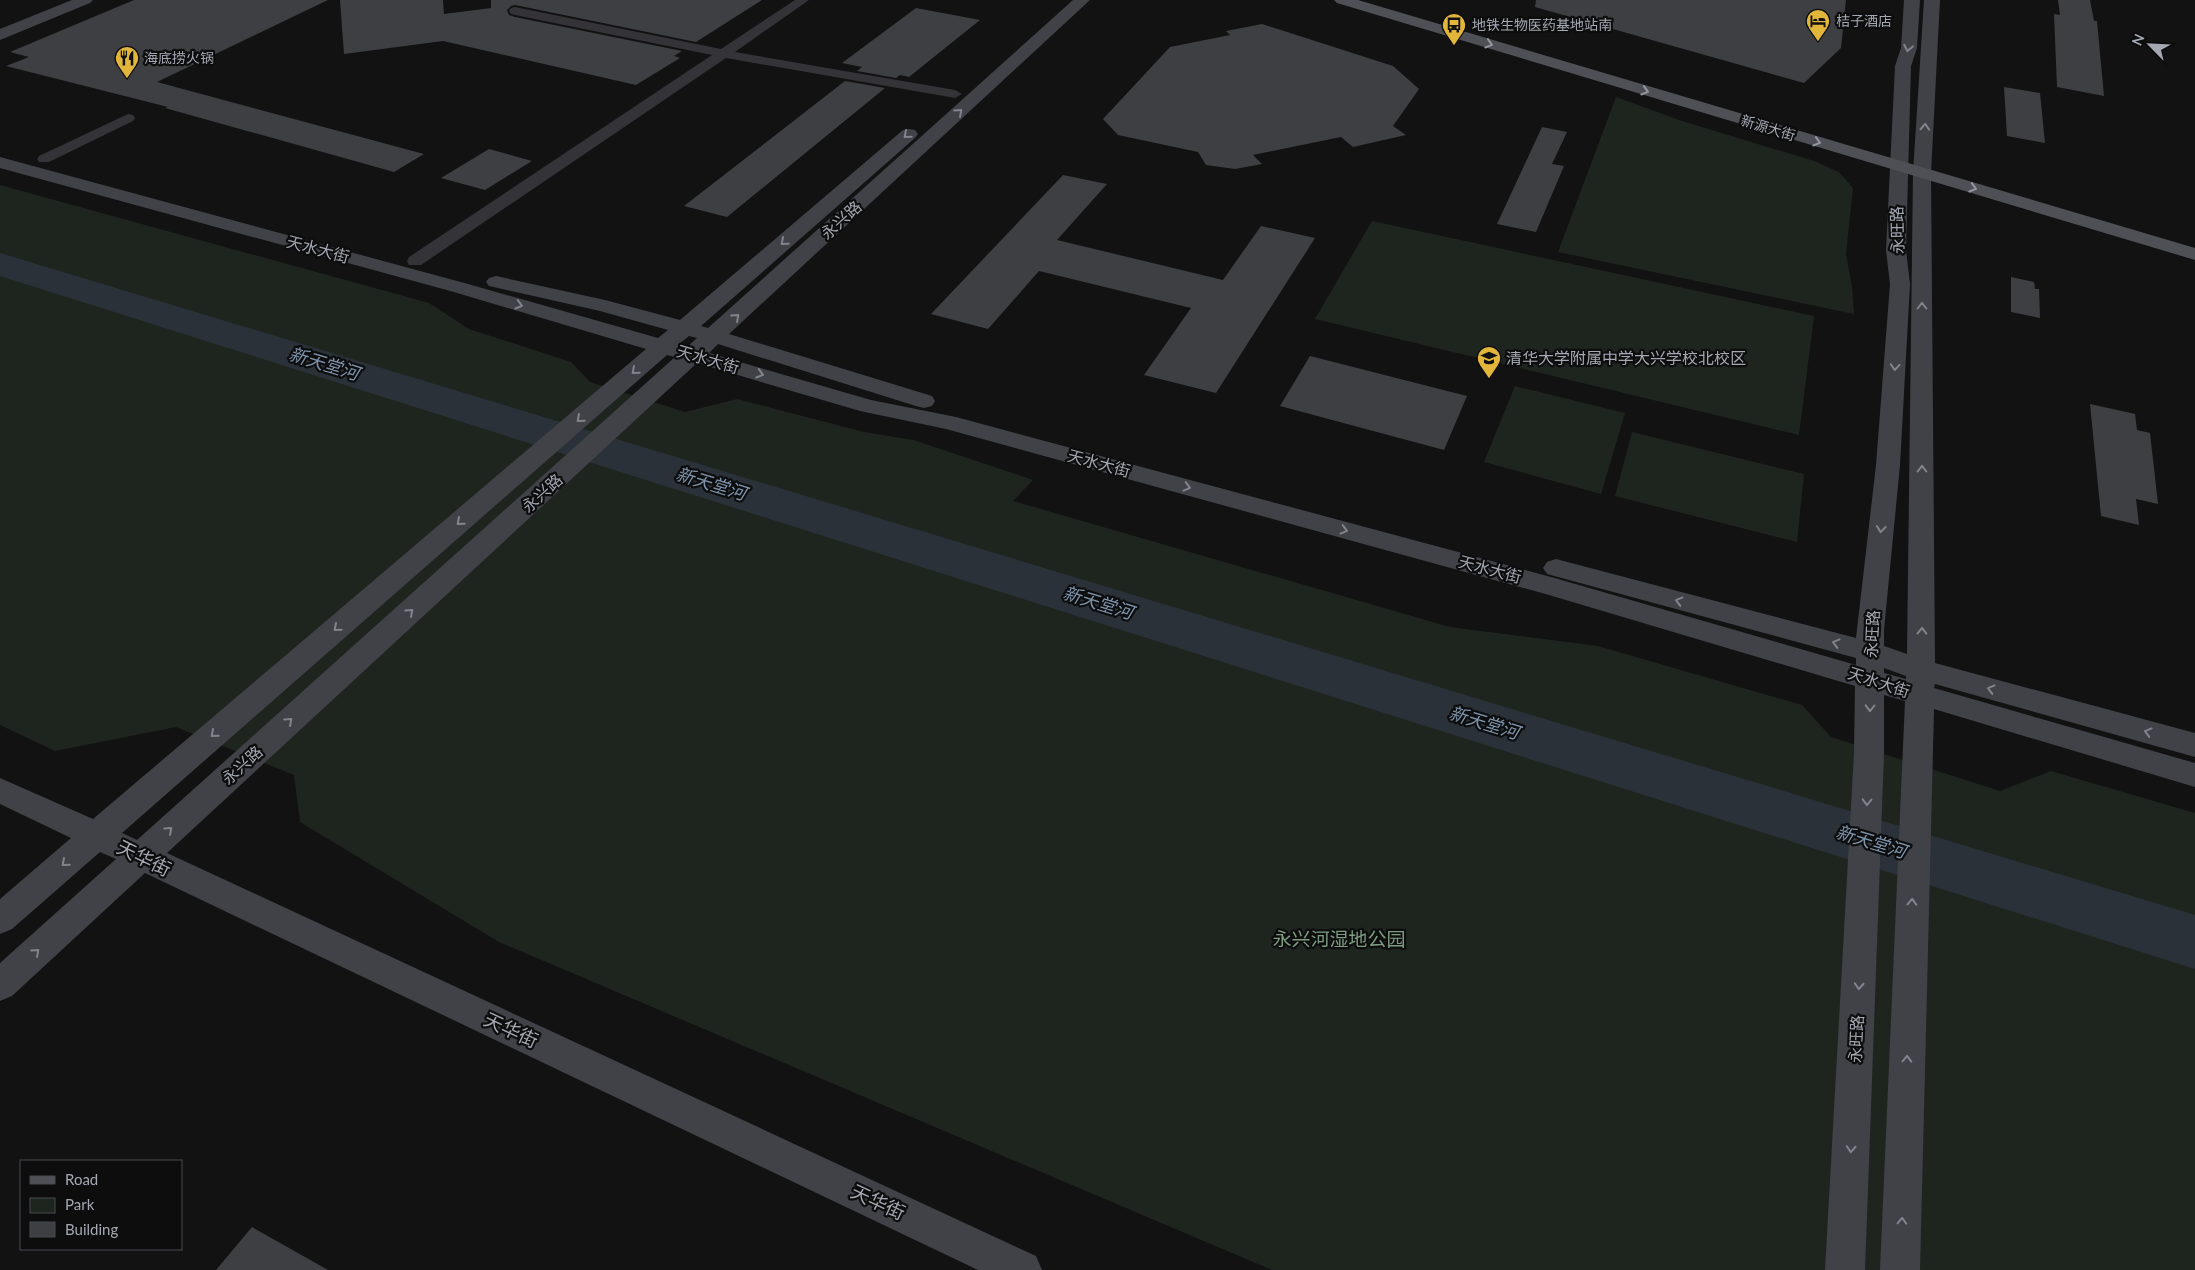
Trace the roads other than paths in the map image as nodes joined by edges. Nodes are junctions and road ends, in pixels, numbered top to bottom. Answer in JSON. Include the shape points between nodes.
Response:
{"nodes":[{"id":1,"x":66,"y":0,"type":"edge"},
{"id":2,"x":85,"y":0,"type":"edge"},
{"id":3,"x":803,"y":0,"type":"edge"},
{"id":4,"x":1062,"y":0,"type":"edge"},
{"id":5,"x":1082,"y":0,"type":"edge"},
{"id":6,"x":1342,"y":0,"type":"edge"},
{"id":7,"x":1384,"y":0,"type":"edge"},
{"id":8,"x":1912,"y":0,"type":"edge"},
{"id":9,"x":1932,"y":0,"type":"edge"},
{"id":10,"x":515,"y":11,"type":"dead end"},
{"id":11,"x":0,"y":27,"type":"edge"},
{"id":12,"x":0,"y":35,"type":"edge"},
{"id":13,"x":725,"y":54,"type":"junction"},
{"id":14,"x":955,"y":94,"type":"junction"},
{"id":15,"x":128,"y":118,"type":"dead end"},
{"id":16,"x":0,"y":147,"type":"edge"},
{"id":17,"x":44,"y":159,"type":"junction"},
{"id":18,"x":1900,"y":159,"type":"junction"},
{"id":19,"x":0,"y":162,"type":"edge"},
{"id":20,"x":1922,"y":166,"type":"junction"},
{"id":21,"x":2186,"y":234,"type":"dead end"},
{"id":22,"x":2195,"y":254,"type":"edge"},
{"id":23,"x":415,"y":261,"type":"junction"},
{"id":24,"x":684,"y":329,"type":"junction"},
{"id":25,"x":714,"y":337,"type":"junction"},
{"id":26,"x":664,"y":346,"type":"junction"},
{"id":27,"x":694,"y":355,"type":"junction"},
{"id":28,"x":1870,"y":652,"type":"junction"},
{"id":29,"x":1921,"y":670,"type":"junction"},
{"id":30,"x":1870,"y":678,"type":"junction"},
{"id":31,"x":1920,"y":695,"type":"junction"},
{"id":32,"x":2195,"y":745,"type":"edge"},
{"id":33,"x":2195,"y":775,"type":"edge"},
{"id":34,"x":0,"y":790,"type":"edge"},
{"id":35,"x":97,"y":835,"type":"junction"},
{"id":36,"x":140,"y":856,"type":"junction"},
{"id":37,"x":0,"y":919,"type":"edge"},
{"id":38,"x":0,"y":985,"type":"edge"},
{"id":39,"x":1022,"y":1270,"type":"edge"},
{"id":40,"x":1845,"y":1270,"type":"edge"},
{"id":41,"x":1900,"y":1270,"type":"edge"}],
"edges":[{"from":1,"to":11,"type":"main road"},
{"from":2,"to":12,"type":"main road"},
{"from":3,"to":13,"type":"street"},
{"from":4,"to":14,"type":"main road","name":"永兴路"},
{"from":25,"to":5,"type":"main road","name":"永兴路","one_way":true},
{"from":6,"to":18,"type":"main road","name":"新源大街","one_way":true},
{"from":7,"to":18,"type":"main road","name":"新源大街"},
{"from":8,"to":18,"type":"main road","name":"永旺路","one_way":true,"via":[[1909,48],[1903,66]]},
{"from":20,"to":9,"type":"main road","name":"永旺路","one_way":true},
{"from":10,"to":13,"type":"street"},
{"from":13,"to":14,"type":"street"},
{"from":13,"to":23,"type":"street"},
{"from":14,"to":24,"type":"main road","name":"永兴路","one_way":true},
{"from":15,"to":17,"type":"street"},
{"from":16,"to":17,"type":"main road","name":"天水大街"},
{"from":17,"to":23,"type":"main road","name":"天水大街"},
{"from":18,"to":20,"type":"main road","name":"新源大街"},
{"from":18,"to":28,"type":"main road","name":"永旺路","one_way":true,"via":[[1896,250],[1900,284],[1888,466]]},
{"from":19,"to":26,"type":"main road","name":"天水大街","one_way":true},
{"from":20,"to":21,"type":"main road","name":"新源大街"},
{"from":20,"to":22,"type":"main road","name":"新源大街","one_way":true},
{"from":29,"to":20,"type":"main road","name":"永旺路","one_way":true},
{"from":23,"to":24,"type":"main road","name":"天水大街","via":[[486,280],[559,294]]},
{"from":24,"to":25,"type":"main road","name":"天水大街"},
{"from":24,"to":26,"type":"main road","name":"永兴路"},
{"from":25,"to":27,"type":"main road","name":"永兴路"},
{"from":28,"to":25,"type":"main road","name":"天水大街","one_way":true,"via":[[949,408]]},
{"from":26,"to":27,"type":"main road","name":"天水大街"},
{"from":26,"to":35,"type":"main road","name":"永兴路","one_way":true},
{"from":27,"to":30,"type":"main road","name":"天水大街","one_way":true,"via":[[868,406],[948,422],[1551,586]]},
{"from":36,"to":27,"type":"main road","name":"永兴路","one_way":true},
{"from":28,"to":29,"type":"main road","name":"天水大街"},
{"from":28,"to":30,"type":"main road","name":"永旺路"},
{"from":29,"to":31,"type":"main road","name":"永旺路"},
{"from":32,"to":29,"type":"main road","name":"天水大街","one_way":true},
{"from":30,"to":31,"type":"main road","name":"天水大街"},
{"from":30,"to":40,"type":"main road","name":"永旺路","one_way":true},
{"from":31,"to":33,"type":"main road","name":"天水大街"},
{"from":41,"to":31,"type":"main road","name":"永旺路","one_way":true},
{"from":34,"to":35,"type":"main road","name":"天华街"},
{"from":35,"to":36,"type":"main road","name":"天华街"},
{"from":35,"to":37,"type":"main road","name":"永兴路","one_way":true},
{"from":38,"to":36,"type":"main road","name":"永兴路","one_way":true},
{"from":36,"to":39,"type":"main road","name":"天华街"}]}
